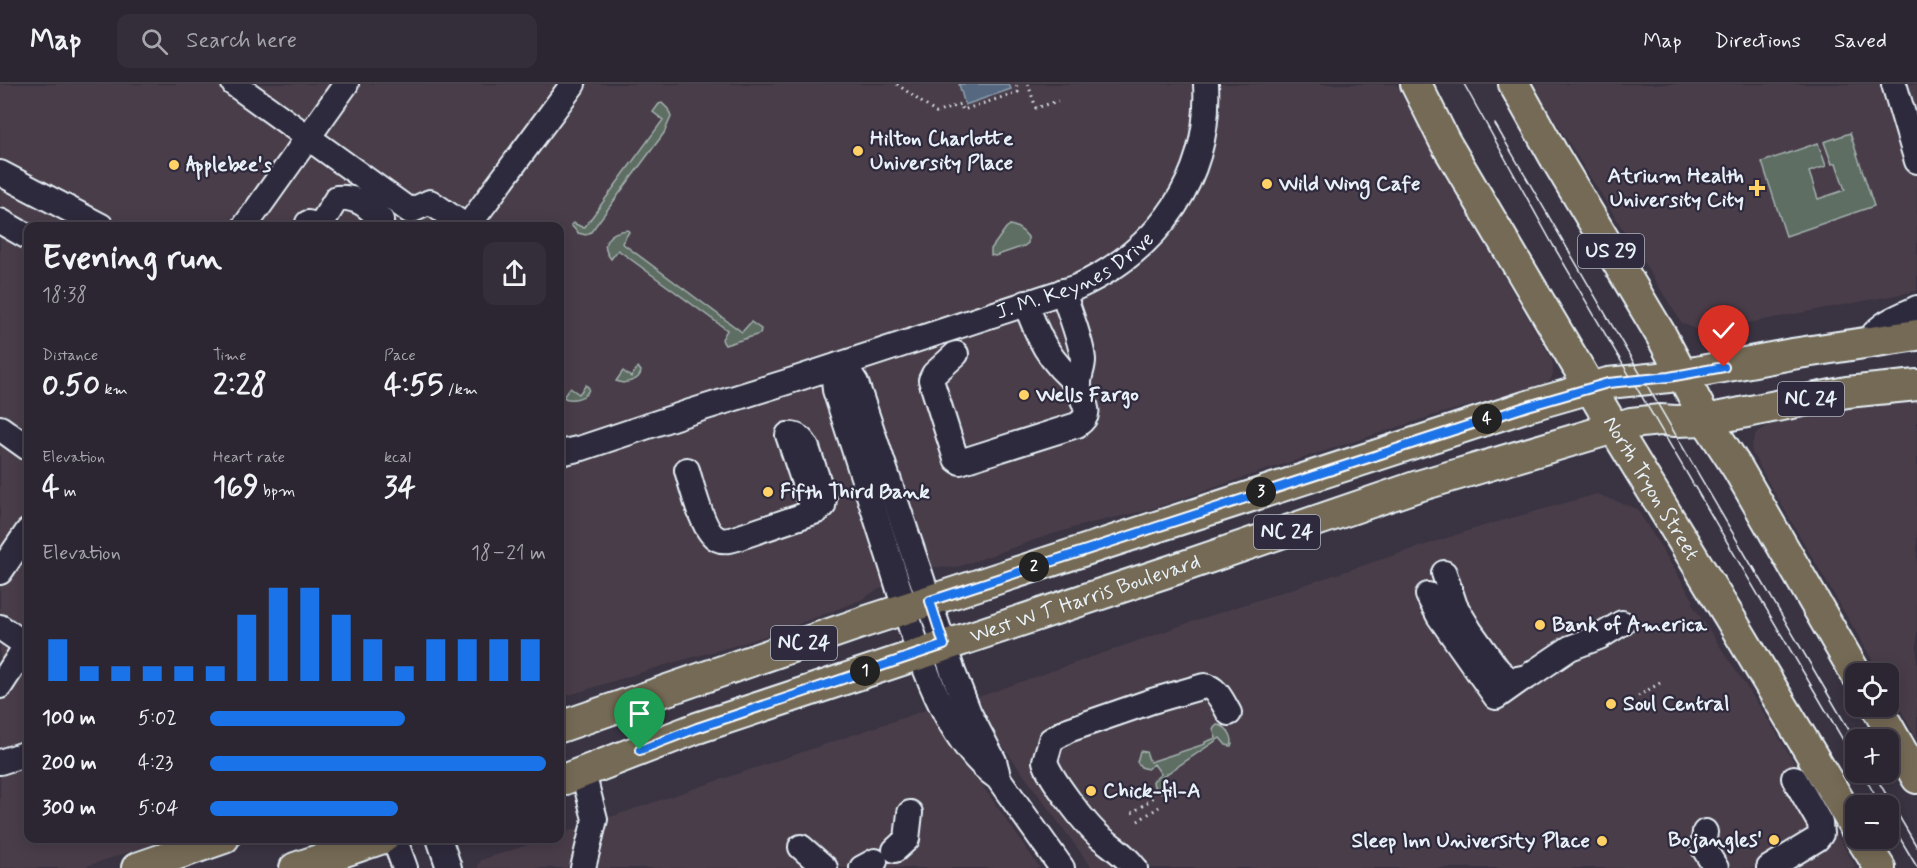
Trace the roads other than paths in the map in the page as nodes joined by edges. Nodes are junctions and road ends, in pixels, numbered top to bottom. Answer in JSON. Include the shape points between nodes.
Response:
{"nodes":[{"id":1,"x":234,"y":84,"type":"edge"},
{"id":2,"x":346,"y":84,"type":"edge"},
{"id":3,"x":573,"y":84,"type":"edge"},
{"id":4,"x":1206,"y":84,"type":"edge"},
{"id":5,"x":1416,"y":84,"type":"edge"},
{"id":6,"x":1514,"y":84,"type":"edge"},
{"id":7,"x":1894,"y":84,"type":"edge"},
{"id":8,"x":307,"y":138,"type":"junction"},
{"id":9,"x":1917,"y":160,"type":"edge"},
{"id":10,"x":0,"y":173,"type":"edge"},
{"id":11,"x":0,"y":221,"type":"edge"},
{"id":12,"x":93,"y":222,"type":"edge"},
{"id":13,"x":248,"y":222,"type":"edge"},
{"id":14,"x":322,"y":222,"type":"edge"},
{"id":15,"x":381,"y":222,"type":"edge"},
{"id":16,"x":460,"y":222,"type":"edge"},
{"id":17,"x":469,"y":222,"type":"edge"},
{"id":18,"x":24,"y":235,"type":"edge"},
{"id":19,"x":1063,"y":291,"type":"junction"},
{"id":20,"x":1026,"y":303,"type":"junction"},
{"id":21,"x":1917,"y":308,"type":"edge"},
{"id":22,"x":1917,"y":335,"type":"edge"},
{"id":23,"x":1867,"y":344,"type":"junction"},
{"id":24,"x":956,"y":354,"type":"dead end"},
{"id":25,"x":839,"y":365,"type":"junction"},
{"id":26,"x":1917,"y":368,"type":"edge"},
{"id":27,"x":1683,"y":375,"type":"junction"},
{"id":28,"x":1078,"y":384,"type":"junction"},
{"id":29,"x":1917,"y":385,"type":"edge"},
{"id":30,"x":1591,"y":387,"type":"junction"},
{"id":31,"x":1847,"y":392,"type":"junction"},
{"id":32,"x":1707,"y":420,"type":"junction"},
{"id":33,"x":0,"y":428,"type":"edge"},
{"id":34,"x":1614,"y":428,"type":"junction"},
{"id":35,"x":788,"y":435,"type":"dead end"},
{"id":36,"x":24,"y":445,"type":"edge"},
{"id":37,"x":564,"y":452,"type":"edge"},
{"id":38,"x":687,"y":470,"type":"dead end"},
{"id":39,"x":24,"y":537,"type":"edge"},
{"id":40,"x":0,"y":572,"type":"edge"},
{"id":41,"x":1444,"y":573,"type":"dead end"},
{"id":42,"x":1428,"y":595,"type":"dead end"},
{"id":43,"x":918,"y":605,"type":"junction"},
{"id":44,"x":1622,"y":623,"type":"dead end"},
{"id":45,"x":0,"y":627,"type":"edge"},
{"id":46,"x":24,"y":641,"type":"edge"},
{"id":47,"x":24,"y":649,"type":"edge"},
{"id":48,"x":932,"y":649,"type":"junction"},
{"id":49,"x":1850,"y":663,"type":"edge"},
{"id":50,"x":1520,"y":680,"type":"junction"},
{"id":51,"x":0,"y":686,"type":"edge"},
{"id":52,"x":1229,"y":713,"type":"dead end"},
{"id":53,"x":1882,"y":717,"type":"edge"},
{"id":54,"x":564,"y":726,"type":"edge"},
{"id":55,"x":24,"y":754,"type":"edge"},
{"id":56,"x":0,"y":762,"type":"edge"},
{"id":57,"x":571,"y":777,"type":"edge"},
{"id":58,"x":1794,"y":778,"type":"dead end"},
{"id":59,"x":1917,"y":778,"type":"edge"},
{"id":60,"x":1845,"y":811,"type":"edge"},
{"id":61,"x":910,"y":813,"type":"dead end"},
{"id":62,"x":1705,"y":832,"type":"dead end"},
{"id":63,"x":210,"y":843,"type":"edge"},
{"id":64,"x":368,"y":843,"type":"edge"},
{"id":65,"x":396,"y":843,"type":"edge"},
{"id":66,"x":441,"y":843,"type":"edge"},
{"id":67,"x":801,"y":846,"type":"dead end"},
{"id":68,"x":1868,"y":849,"type":"edge"},
{"id":69,"x":877,"y":859,"type":"edge"},
{"id":70,"x":137,"y":868,"type":"edge"},
{"id":71,"x":295,"y":868,"type":"edge"},
{"id":72,"x":405,"y":868,"type":"edge"},
{"id":73,"x":449,"y":868,"type":"edge"},
{"id":74,"x":583,"y":868,"type":"edge"},
{"id":75,"x":825,"y":868,"type":"edge"},
{"id":76,"x":1062,"y":868,"type":"edge"},
{"id":77,"x":1135,"y":868,"type":"edge"},
{"id":78,"x":1716,"y":868,"type":"edge"},
{"id":79,"x":1769,"y":868,"type":"edge"},
{"id":80,"x":1880,"y":868,"type":"edge"}],
"edges":[{"from":1,"to":8,"type":"street"},
{"from":2,"to":8,"type":"street"},
{"from":3,"to":17,"type":"street"},
{"from":4,"to":19,"type":"street","name":"J. M. Keynes Drive","via":[[1207,104],[1197,158],[1167,218],[1124,261]]},
{"from":5,"to":30,"type":"main road","name":"North Tryon Street","via":[[1440,132]]},
{"from":6,"to":27,"type":"main road","number":"US 29"},
{"from":7,"to":9,"type":"street"},
{"from":8,"to":13,"type":"street"},
{"from":8,"to":16,"type":"street","via":[[410,211],[430,201]]},
{"from":10,"to":12,"type":"street"},
{"from":11,"to":18,"type":"street"},
{"from":14,"to":15,"type":"street","via":[[337,198],[349,196],[370,208]]},
{"from":19,"to":20,"type":"street","name":"J. M. Keynes Drive"},
{"from":19,"to":28,"type":"street","via":[[1082,354]]},
{"from":20,"to":25,"type":"street","name":"J. M. Keynes Drive"},
{"from":20,"to":28,"type":"street","via":[[1050,356]]},
{"from":21,"to":23,"type":"street","via":[[1880,327]]},
{"from":22,"to":23,"type":"main road","number":"NC 24"},
{"from":23,"to":27,"type":"main road","number":"NC 24"},
{"from":24,"to":28,"type":"street","via":[[931,380],[956,459],[962,463],[1081,423],[1087,410]]},
{"from":25,"to":37,"type":"street","name":"J. M. Keynes Drive"},
{"from":25,"to":43,"type":"street","via":[[856,382]]},
{"from":26,"to":31,"type":"main road","via":[[1881,374]]},
{"from":27,"to":30,"type":"main road","number":"NC 24"},
{"from":27,"to":32,"type":"main road","number":"US 29"},
{"from":29,"to":31,"type":"main road","number":"NC 24"},
{"from":30,"to":34,"type":"main road","name":"North Tryon Street"},
{"from":30,"to":43,"type":"main road","number":"NC 24"},
{"from":31,"to":32,"type":"main road","number":"NC 24"},
{"from":32,"to":34,"type":"main road","number":"NC 24","via":[[1645,420]]},
{"from":32,"to":49,"type":"main road","number":"US 29"},
{"from":33,"to":36,"type":"street"},
{"from":34,"to":48,"type":"main road","name":"West W T Harris Boulevard","number":"NC 24","via":[[1415,487]]},
{"from":34,"to":60,"type":"main road","name":"North Tryon Street"},
{"from":35,"to":38,"type":"street","via":[[797,436],[805,444],[824,498],[822,508],[814,512],[732,540],[718,539],[706,527]]},
{"from":39,"to":40,"type":"street"},
{"from":41,"to":50,"type":"street","via":[[1455,606],[1470,631],[1498,670],[1506,677]]},
{"from":42,"to":50,"type":"street","via":[[1496,696]]},
{"from":43,"to":48,"type":"street"},
{"from":43,"to":54,"type":"main road","number":"NC 24"},
{"from":44,"to":50,"type":"street","via":[[1599,638],[1570,648]]},
{"from":45,"to":46,"type":"street"},
{"from":47,"to":51,"type":"street"},
{"from":48,"to":57,"type":"main road","name":"West W T Harris Boulevard","number":"NC 24","via":[[697,728]]},
{"from":48,"to":76,"type":"street","via":[[947,717],[975,757],[998,778]]},
{"from":52,"to":77,"type":"street","via":[[1211,687],[1198,687],[1068,730],[1048,745],[1045,760],[1049,771],[1086,822]]},
{"from":53,"to":59,"type":"main road"},
{"from":55,"to":56,"type":"street"},
{"from":57,"to":74,"type":"street","via":[[595,819]]},
{"from":58,"to":79,"type":"street","via":[[1820,823],[1821,834]]},
{"from":61,"to":69,"type":"street","via":[[908,839]]},
{"from":62,"to":78,"type":"street","via":[[1703,846]]},
{"from":63,"to":70,"type":"main road"},
{"from":64,"to":71,"type":"main road"},
{"from":65,"to":72,"type":"street"},
{"from":66,"to":73,"type":"street"},
{"from":67,"to":75,"type":"street"},
{"from":68,"to":80,"type":"main road"}]}
